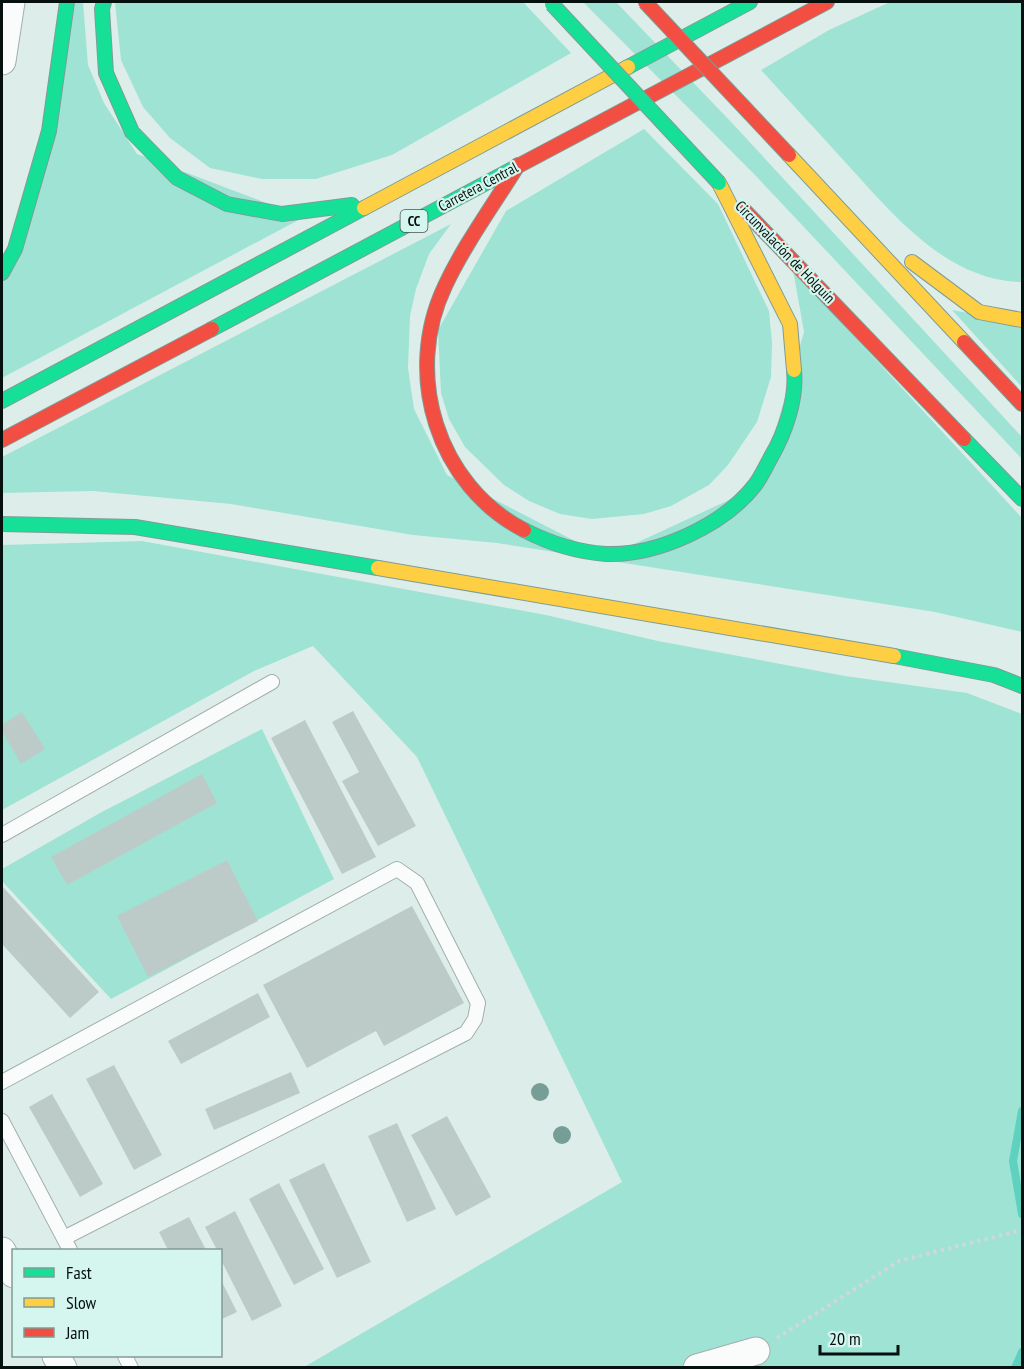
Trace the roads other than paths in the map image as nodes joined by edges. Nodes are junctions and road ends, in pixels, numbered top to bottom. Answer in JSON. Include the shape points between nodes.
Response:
{"nodes":[{"id":1,"x":11,"y":2,"type":"edge"},
{"id":2,"x":67,"y":2,"type":"edge"},
{"id":3,"x":104,"y":2,"type":"edge"},
{"id":4,"x":551,"y":2,"type":"edge"},
{"id":5,"x":645,"y":2,"type":"edge"},
{"id":6,"x":750,"y":2,"type":"edge"},
{"id":7,"x":827,"y":2,"type":"edge"},
{"id":8,"x":2,"y":61,"type":"edge"},
{"id":9,"x":789,"y":155,"type":"junction"},
{"id":10,"x":518,"y":165,"type":"junction"},
{"id":11,"x":719,"y":183,"type":"junction"},
{"id":12,"x":374,"y":202,"type":"junction"},
{"id":13,"x":2,"y":273,"type":"edge"},
{"id":14,"x":1023,"y":320,"type":"edge"},
{"id":15,"x":2,"y":400,"type":"edge"},
{"id":16,"x":1023,"y":404,"type":"edge"},
{"id":17,"x":2,"y":440,"type":"edge"},
{"id":18,"x":1023,"y":500,"type":"edge"},
{"id":19,"x":2,"y":524,"type":"edge"},
{"id":20,"x":272,"y":682,"type":"dead end"},
{"id":21,"x":1023,"y":686,"type":"edge"},
{"id":22,"x":2,"y":835,"type":"edge"},
{"id":23,"x":2,"y":1082,"type":"edge"},
{"id":24,"x":2,"y":1121,"type":"edge"},
{"id":25,"x":67,"y":1244,"type":"edge"},
{"id":26,"x":2,"y":1251,"type":"edge"},
{"id":27,"x":12,"y":1270,"type":"edge"},
{"id":28,"x":756,"y":1351,"type":"road end"},
{"id":29,"x":697,"y":1368,"type":"edge"}],
"edges":[{"from":1,"to":8,"type":"street"},
{"from":2,"to":13,"type":"highway","via":[[49,131],[15,249]]},
{"from":3,"to":12,"type":"highway","via":[[106,73],[132,132],[177,178],[227,204],[282,214]]},
{"from":4,"to":11,"type":"highway","name":"Circunvalación de Holguín","bridge":true},
{"from":5,"to":9,"type":"highway","bridge":true},
{"from":6,"to":12,"type":"highway","number":"CC"},
{"from":7,"to":10,"type":"highway","name":"Carretera Central","number":"CC"},
{"from":9,"to":14,"type":"highway","via":[[933,280],[979,312]]},
{"from":9,"to":16,"type":"highway"},
{"from":10,"to":11,"type":"highway","via":[[444,287],[426,349],[431,412],[456,471],[501,518],[551,544],[607,554],[663,546],[714,523],[756,485],[783,436],[795,380],[790,324]]},
{"from":10,"to":17,"type":"highway","name":"Carretera Central","number":"CC"},
{"from":11,"to":18,"type":"highway","name":"Circunvalación de Holguín"},
{"from":12,"to":15,"type":"highway","number":"CC"},
{"from":19,"to":21,"type":"highway","via":[[135,527],[779,635],[994,675]]},
{"from":20,"to":22,"type":"lane"},
{"from":23,"to":25,"type":"lane","via":[[397,869],[417,883],[478,1003],[475,1019],[466,1033]]},
{"from":24,"to":25,"type":"lane"},
{"from":26,"to":27,"type":"street"},
{"from":28,"to":29,"type":"street"}]}
